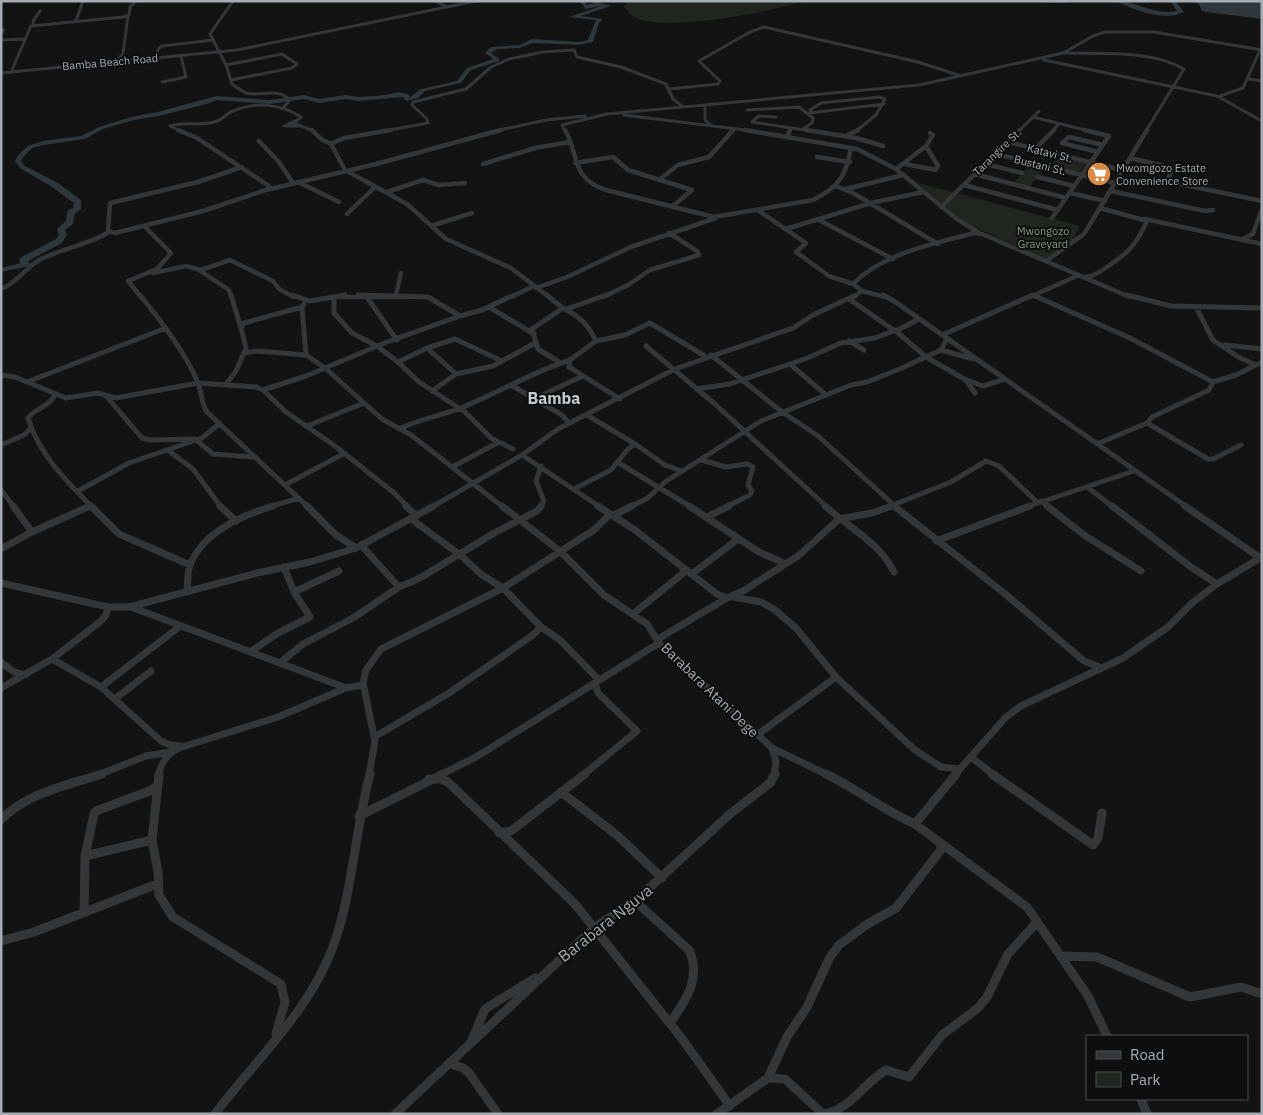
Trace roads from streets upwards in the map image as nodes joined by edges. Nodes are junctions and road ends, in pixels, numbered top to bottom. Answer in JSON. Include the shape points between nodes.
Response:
{"nodes":[{"id":1,"x":83,"y":1,"type":"edge"},
{"id":2,"x":136,"y":1,"type":"edge"},
{"id":3,"x":233,"y":1,"type":"edge"},
{"id":4,"x":435,"y":1,"type":"edge"},
{"id":5,"x":476,"y":1,"type":"edge"},
{"id":6,"x":448,"y":7,"type":"junction"},
{"id":7,"x":40,"y":11,"type":"dead end"},
{"id":8,"x":128,"y":16,"type":"junction"},
{"id":9,"x":76,"y":21,"type":"junction"},
{"id":10,"x":34,"y":25,"type":"junction"},
{"id":11,"x":1,"y":29,"type":"edge"},
{"id":12,"x":1,"y":34,"type":"edge"},
{"id":13,"x":25,"y":38,"type":"junction"},
{"id":14,"x":1,"y":40,"type":"edge"},
{"id":15,"x":213,"y":40,"type":"junction"},
{"id":16,"x":1261,"y":50,"type":"edge"},
{"id":17,"x":220,"y":52,"type":"junction"},
{"id":18,"x":1063,"y":53,"type":"junction"},
{"id":19,"x":180,"y":56,"type":"junction"},
{"id":20,"x":156,"y":58,"type":"junction"},
{"id":21,"x":1046,"y":59,"type":"junction"},
{"id":22,"x":114,"y":61,"type":"junction"},
{"id":23,"x":226,"y":65,"type":"junction"},
{"id":24,"x":12,"y":70,"type":"junction"},
{"id":25,"x":1,"y":73,"type":"edge"},
{"id":26,"x":961,"y":76,"type":"junction"},
{"id":27,"x":1248,"y":79,"type":"junction"},
{"id":28,"x":231,"y":80,"type":"junction"},
{"id":29,"x":1262,"y":81,"type":"edge"},
{"id":30,"x":162,"y":82,"type":"dead end"},
{"id":31,"x":1173,"y":86,"type":"junction"},
{"id":32,"x":669,"y":89,"type":"junction"},
{"id":33,"x":1217,"y":96,"type":"junction"},
{"id":34,"x":860,"y":99,"type":"junction"},
{"id":35,"x":884,"y":104,"type":"junction"},
{"id":36,"x":705,"y":106,"type":"junction"},
{"id":37,"x":680,"y":107,"type":"junction"},
{"id":38,"x":863,"y":107,"type":"junction"},
{"id":39,"x":282,"y":108,"type":"junction"},
{"id":40,"x":772,"y":109,"type":"junction"},
{"id":41,"x":747,"y":110,"type":"dead end"},
{"id":42,"x":1039,"y":111,"type":"dead end"},
{"id":43,"x":876,"y":112,"type":"junction"},
{"id":44,"x":810,"y":113,"type":"junction"},
{"id":45,"x":615,"y":114,"type":"junction"},
{"id":46,"x":594,"y":117,"type":"junction"},
{"id":47,"x":776,"y":117,"type":"junction"},
{"id":48,"x":1033,"y":118,"type":"junction"},
{"id":49,"x":295,"y":121,"type":"junction"},
{"id":50,"x":1262,"y":121,"type":"edge"},
{"id":51,"x":1059,"y":124,"type":"junction"},
{"id":52,"x":301,"y":126,"type":"junction"},
{"id":53,"x":713,"y":126,"type":"junction"},
{"id":54,"x":810,"y":126,"type":"junction"},
{"id":55,"x":782,"y":127,"type":"junction"},
{"id":56,"x":791,"y":128,"type":"junction"},
{"id":57,"x":734,"y":129,"type":"junction"},
{"id":58,"x":803,"y":129,"type":"junction"},
{"id":59,"x":814,"y":131,"type":"junction"},
{"id":60,"x":930,"y":133,"type":"dead end"},
{"id":61,"x":787,"y":136,"type":"junction"},
{"id":62,"x":846,"y":136,"type":"junction"},
{"id":63,"x":259,"y":142,"type":"dead end"},
{"id":64,"x":570,"y":142,"type":"junction"},
{"id":65,"x":1008,"y":142,"type":"junction"},
{"id":66,"x":332,"y":144,"type":"junction"},
{"id":67,"x":1102,"y":145,"type":"junction"},
{"id":68,"x":883,"y":146,"type":"dead end"},
{"id":69,"x":926,"y":146,"type":"junction"},
{"id":70,"x":850,"y":148,"type":"junction"},
{"id":71,"x":1035,"y":149,"type":"junction"},
{"id":72,"x":1098,"y":152,"type":"junction"},
{"id":73,"x":996,"y":154,"type":"junction"},
{"id":74,"x":817,"y":157,"type":"dead end"},
{"id":75,"x":1130,"y":158,"type":"junction"},
{"id":76,"x":850,"y":162,"type":"junction"},
{"id":77,"x":1090,"y":162,"type":"junction"},
{"id":78,"x":575,"y":163,"type":"junction"},
{"id":79,"x":483,"y":164,"type":"dead end"},
{"id":80,"x":905,"y":164,"type":"junction"},
{"id":81,"x":986,"y":164,"type":"junction"},
{"id":82,"x":242,"y":167,"type":"junction"},
{"id":83,"x":345,"y":170,"type":"junction"},
{"id":84,"x":896,"y":170,"type":"junction"},
{"id":85,"x":1122,"y":170,"type":"junction"},
{"id":86,"x":1022,"y":173,"type":"dead end"},
{"id":87,"x":975,"y":174,"type":"junction"},
{"id":88,"x":903,"y":175,"type":"junction"},
{"id":89,"x":1082,"y":175,"type":"junction"},
{"id":90,"x":1038,"y":177,"type":"dead end"},
{"id":91,"x":659,"y":180,"type":"junction"},
{"id":92,"x":294,"y":181,"type":"junction"},
{"id":93,"x":465,"y":183,"type":"dead end"},
{"id":94,"x":1114,"y":183,"type":"junction"},
{"id":95,"x":964,"y":185,"type":"junction"},
{"id":96,"x":836,"y":186,"type":"junction"},
{"id":97,"x":1074,"y":186,"type":"junction"},
{"id":98,"x":375,"y":187,"type":"junction"},
{"id":99,"x":846,"y":188,"type":"junction"},
{"id":100,"x":266,"y":190,"type":"junction"},
{"id":101,"x":387,"y":192,"type":"junction"},
{"id":102,"x":923,"y":192,"type":"junction"},
{"id":103,"x":1111,"y":192,"type":"junction"},
{"id":104,"x":1070,"y":193,"type":"junction"},
{"id":105,"x":1066,"y":198,"type":"junction"},
{"id":106,"x":1105,"y":201,"type":"junction"},
{"id":107,"x":339,"y":202,"type":"dead end"},
{"id":108,"x":1262,"y":202,"type":"edge"},
{"id":109,"x":871,"y":203,"type":"junction"},
{"id":110,"x":673,"y":206,"type":"junction"},
{"id":111,"x":941,"y":207,"type":"junction"},
{"id":112,"x":1100,"y":208,"type":"junction"},
{"id":113,"x":1262,"y":209,"type":"edge"},
{"id":114,"x":1058,"y":210,"type":"junction"},
{"id":115,"x":1213,"y":210,"type":"dead end"},
{"id":116,"x":759,"y":211,"type":"junction"},
{"id":117,"x":472,"y":213,"type":"dead end"},
{"id":118,"x":348,"y":214,"type":"dead end"},
{"id":119,"x":718,"y":217,"type":"junction"},
{"id":120,"x":1052,"y":218,"type":"dead end"},
{"id":121,"x":1145,"y":219,"type":"junction"},
{"id":122,"x":819,"y":220,"type":"junction"},
{"id":123,"x":149,"y":224,"type":"junction"},
{"id":124,"x":434,"y":226,"type":"junction"},
{"id":125,"x":786,"y":229,"type":"junction"},
{"id":126,"x":109,"y":232,"type":"junction"},
{"id":127,"x":669,"y":233,"type":"junction"},
{"id":128,"x":980,"y":233,"type":"junction"},
{"id":129,"x":1242,"y":239,"type":"junction"},
{"id":130,"x":938,"y":244,"type":"junction"},
{"id":131,"x":1262,"y":244,"type":"edge"},
{"id":132,"x":893,"y":259,"type":"junction"},
{"id":133,"x":1046,"y":261,"type":"junction"},
{"id":134,"x":199,"y":270,"type":"junction"},
{"id":135,"x":401,"y":273,"type":"dead end"},
{"id":136,"x":146,"y":274,"type":"junction"},
{"id":137,"x":1082,"y":276,"type":"junction"},
{"id":138,"x":853,"y":284,"type":"junction"},
{"id":139,"x":535,"y":287,"type":"junction"},
{"id":140,"x":1,"y":288,"type":"edge"},
{"id":141,"x":862,"y":291,"type":"junction"},
{"id":142,"x":396,"y":295,"type":"junction"},
{"id":143,"x":366,"y":296,"type":"junction"},
{"id":144,"x":1035,"y":296,"type":"junction"},
{"id":145,"x":334,"y":297,"type":"junction"},
{"id":146,"x":849,"y":299,"type":"junction"},
{"id":147,"x":310,"y":301,"type":"junction"},
{"id":148,"x":302,"y":307,"type":"junction"},
{"id":149,"x":489,"y":307,"type":"junction"},
{"id":150,"x":1196,"y":307,"type":"junction"},
{"id":151,"x":565,"y":308,"type":"junction"},
{"id":152,"x":1262,"y":308,"type":"edge"},
{"id":153,"x":460,"y":316,"type":"junction"},
{"id":154,"x":919,"y":319,"type":"junction"},
{"id":155,"x":166,"y":328,"type":"junction"},
{"id":156,"x":241,"y":328,"type":"junction"},
{"id":157,"x":896,"y":330,"type":"junction"},
{"id":158,"x":534,"y":334,"type":"junction"},
{"id":159,"x":944,"y":337,"type":"junction"},
{"id":160,"x":397,"y":340,"type":"junction"},
{"id":161,"x":596,"y":341,"type":"junction"},
{"id":162,"x":849,"y":341,"type":"junction"},
{"id":163,"x":535,"y":343,"type":"junction"},
{"id":164,"x":1219,"y":344,"type":"junction"},
{"id":165,"x":377,"y":346,"type":"junction"},
{"id":166,"x":646,"y":346,"type":"dead end"},
{"id":167,"x":428,"y":348,"type":"junction"},
{"id":168,"x":1260,"y":349,"type":"edge"},
{"id":169,"x":864,"y":350,"type":"dead end"},
{"id":170,"x":941,"y":350,"type":"junction"},
{"id":171,"x":244,"y":353,"type":"junction"},
{"id":172,"x":1262,"y":354,"type":"edge"},
{"id":173,"x":306,"y":355,"type":"junction"},
{"id":174,"x":708,"y":356,"type":"junction"},
{"id":175,"x":926,"y":357,"type":"junction"},
{"id":176,"x":500,"y":360,"type":"junction"},
{"id":177,"x":570,"y":360,"type":"junction"},
{"id":178,"x":398,"y":362,"type":"junction"},
{"id":179,"x":559,"y":362,"type":"junction"},
{"id":180,"x":981,"y":362,"type":"junction"},
{"id":181,"x":790,"y":364,"type":"junction"},
{"id":182,"x":1259,"y":364,"type":"edge"},
{"id":183,"x":325,"y":368,"type":"junction"},
{"id":184,"x":675,"y":369,"type":"junction"},
{"id":185,"x":1,"y":374,"type":"edge"},
{"id":186,"x":456,"y":374,"type":"junction"},
{"id":187,"x":583,"y":376,"type":"junction"},
{"id":188,"x":742,"y":378,"type":"junction"},
{"id":189,"x":1005,"y":378,"type":"junction"},
{"id":190,"x":966,"y":380,"type":"junction"},
{"id":191,"x":27,"y":382,"type":"junction"},
{"id":192,"x":1213,"y":382,"type":"junction"},
{"id":193,"x":198,"y":383,"type":"junction"},
{"id":194,"x":227,"y":383,"type":"junction"},
{"id":195,"x":511,"y":384,"type":"junction"},
{"id":196,"x":696,"y":388,"type":"junction"},
{"id":197,"x":263,"y":390,"type":"junction"},
{"id":198,"x":432,"y":391,"type":"junction"},
{"id":199,"x":974,"y":393,"type":"dead end"},
{"id":200,"x":55,"y":395,"type":"junction"},
{"id":201,"x":826,"y":395,"type":"junction"},
{"id":202,"x":107,"y":397,"type":"junction"},
{"id":203,"x":620,"y":398,"type":"junction"},
{"id":204,"x":533,"y":399,"type":"junction"},
{"id":205,"x":364,"y":403,"type":"junction"},
{"id":206,"x":460,"y":408,"type":"junction"},
{"id":207,"x":782,"y":412,"type":"junction"},
{"id":208,"x":586,"y":415,"type":"junction"},
{"id":209,"x":1147,"y":423,"type":"junction"},
{"id":210,"x":219,"y":424,"type":"junction"},
{"id":211,"x":569,"y":424,"type":"junction"},
{"id":212,"x":307,"y":426,"type":"junction"},
{"id":213,"x":30,"y":429,"type":"junction"},
{"id":214,"x":399,"y":429,"type":"junction"},
{"id":215,"x":744,"y":431,"type":"junction"},
{"id":216,"x":195,"y":440,"type":"junction"},
{"id":217,"x":499,"y":442,"type":"junction"},
{"id":218,"x":635,"y":444,"type":"junction"},
{"id":219,"x":1098,"y":444,"type":"junction"},
{"id":220,"x":1,"y":445,"type":"edge"},
{"id":221,"x":1241,"y":445,"type":"dead end"},
{"id":222,"x":513,"y":449,"type":"dead end"},
{"id":223,"x":169,"y":451,"type":"junction"},
{"id":224,"x":343,"y":454,"type":"junction"},
{"id":225,"x":522,"y":454,"type":"junction"},
{"id":226,"x":253,"y":457,"type":"junction"},
{"id":227,"x":701,"y":460,"type":"junction"},
{"id":228,"x":617,"y":462,"type":"junction"},
{"id":229,"x":541,"y":466,"type":"junction"},
{"id":230,"x":452,"y":467,"type":"junction"},
{"id":231,"x":684,"y":470,"type":"junction"},
{"id":232,"x":1134,"y":471,"type":"junction"},
{"id":233,"x":473,"y":483,"type":"junction"},
{"id":234,"x":285,"y":485,"type":"junction"},
{"id":235,"x":660,"y":487,"type":"junction"},
{"id":236,"x":1087,"y":487,"type":"junction"},
{"id":237,"x":574,"y":489,"type":"junction"},
{"id":238,"x":1,"y":490,"type":"edge"},
{"id":239,"x":78,"y":491,"type":"junction"},
{"id":240,"x":299,"y":498,"type":"junction"},
{"id":241,"x":1039,"y":501,"type":"junction"},
{"id":242,"x":893,"y":505,"type":"junction"},
{"id":243,"x":90,"y":506,"type":"junction"},
{"id":244,"x":612,"y":514,"type":"junction"},
{"id":245,"x":707,"y":517,"type":"junction"},
{"id":246,"x":413,"y":518,"type":"junction"},
{"id":247,"x":839,"y":518,"type":"junction"},
{"id":248,"x":517,"y":520,"type":"junction"},
{"id":249,"x":236,"y":521,"type":"junction"},
{"id":250,"x":32,"y":532,"type":"junction"},
{"id":251,"x":738,"y":539,"type":"junction"},
{"id":252,"x":936,"y":541,"type":"junction"},
{"id":253,"x":358,"y":547,"type":"junction"},
{"id":254,"x":1,"y":548,"type":"edge"},
{"id":255,"x":561,"y":552,"type":"junction"},
{"id":256,"x":459,"y":554,"type":"junction"},
{"id":257,"x":1261,"y":558,"type":"edge"},
{"id":258,"x":784,"y":563,"type":"junction"},
{"id":259,"x":190,"y":565,"type":"junction"},
{"id":260,"x":284,"y":567,"type":"junction"},
{"id":261,"x":340,"y":571,"type":"dead end"},
{"id":262,"x":1142,"y":571,"type":"dead end"},
{"id":263,"x":690,"y":572,"type":"junction"},
{"id":264,"x":894,"y":572,"type":"dead end"},
{"id":265,"x":1,"y":583,"type":"edge"},
{"id":266,"x":1217,"y":584,"type":"junction"},
{"id":267,"x":399,"y":587,"type":"junction"},
{"id":268,"x":503,"y":588,"type":"junction"},
{"id":269,"x":188,"y":592,"type":"junction"},
{"id":270,"x":294,"y":592,"type":"junction"},
{"id":271,"x":730,"y":597,"type":"junction"},
{"id":272,"x":108,"y":607,"type":"junction"},
{"id":273,"x":129,"y":607,"type":"junction"},
{"id":274,"x":633,"y":614,"type":"junction"},
{"id":275,"x":179,"y":627,"type":"junction"},
{"id":276,"x":540,"y":627,"type":"junction"},
{"id":277,"x":659,"y":641,"type":"junction"},
{"id":278,"x":250,"y":652,"type":"junction"},
{"id":279,"x":52,"y":659,"type":"junction"},
{"id":280,"x":1,"y":662,"type":"edge"},
{"id":281,"x":282,"y":662,"type":"junction"},
{"id":282,"x":1096,"y":668,"type":"junction"},
{"id":283,"x":151,"y":671,"type":"dead end"},
{"id":284,"x":25,"y":675,"type":"junction"},
{"id":285,"x":836,"y":677,"type":"junction"},
{"id":286,"x":596,"y":681,"type":"junction"},
{"id":287,"x":362,"y":685,"type":"junction"},
{"id":288,"x":101,"y":687,"type":"junction"},
{"id":289,"x":1,"y":688,"type":"edge"},
{"id":290,"x":346,"y":688,"type":"junction"},
{"id":291,"x":116,"y":698,"type":"junction"},
{"id":292,"x":757,"y":735,"type":"junction"},
{"id":293,"x":376,"y":736,"type":"junction"},
{"id":294,"x":161,"y":741,"type":"junction"},
{"id":295,"x":184,"y":746,"type":"junction"},
{"id":296,"x":772,"y":748,"type":"junction"},
{"id":297,"x":170,"y":752,"type":"junction"},
{"id":298,"x":161,"y":753,"type":"junction"},
{"id":299,"x":972,"y":757,"type":"junction"},
{"id":300,"x":960,"y":769,"type":"junction"},
{"id":301,"x":429,"y":779,"type":"junction"},
{"id":302,"x":158,"y":784,"type":"junction"},
{"id":303,"x":561,"y":792,"type":"junction"},
{"id":304,"x":1102,"y":813,"type":"dead end"},
{"id":305,"x":359,"y":816,"type":"junction"},
{"id":306,"x":1,"y":820,"type":"edge"},
{"id":307,"x":915,"y":824,"type":"junction"},
{"id":308,"x":511,"y":831,"type":"junction"},
{"id":309,"x":499,"y":833,"type":"junction"},
{"id":310,"x":152,"y":840,"type":"junction"},
{"id":311,"x":507,"y":841,"type":"junction"},
{"id":312,"x":942,"y":845,"type":"junction"},
{"id":313,"x":85,"y":856,"type":"junction"},
{"id":314,"x":662,"y":878,"type":"junction"},
{"id":315,"x":157,"y":884,"type":"junction"},
{"id":316,"x":635,"y":901,"type":"junction"},
{"id":317,"x":84,"y":913,"type":"junction"},
{"id":318,"x":1037,"y":922,"type":"junction"},
{"id":319,"x":595,"y":927,"type":"junction"},
{"id":320,"x":1,"y":941,"type":"edge"},
{"id":321,"x":1060,"y":956,"type":"junction"},
{"id":322,"x":541,"y":976,"type":"junction"},
{"id":323,"x":1262,"y":994,"type":"edge"},
{"id":324,"x":670,"y":1023,"type":"junction"},
{"id":325,"x":1107,"y":1035,"type":"edge"},
{"id":326,"x":275,"y":1037,"type":"junction"},
{"id":327,"x":470,"y":1044,"type":"junction"},
{"id":328,"x":451,"y":1064,"type":"junction"},
{"id":329,"x":768,"y":1078,"type":"junction"},
{"id":330,"x":1141,"y":1100,"type":"edge"},
{"id":331,"x":730,"y":1106,"type":"junction"},
{"id":332,"x":214,"y":1114,"type":"edge"},
{"id":333,"x":395,"y":1114,"type":"edge"},
{"id":334,"x":498,"y":1114,"type":"edge"},
{"id":335,"x":717,"y":1114,"type":"edge"},
{"id":336,"x":823,"y":1114,"type":"edge"},
{"id":337,"x":1147,"y":1114,"type":"edge"}],
"edges":[{"from":1,"to":9,"type":"street"},
{"from":2,"to":8,"type":"street"},
{"from":3,"to":15,"type":"street","via":[[210,34]]},
{"from":4,"to":6,"type":"street"},
{"from":5,"to":6,"type":"street"},
{"from":6,"to":17,"type":"street"},
{"from":7,"to":10,"type":"street"},
{"from":8,"to":9,"type":"street"},
{"from":8,"to":22,"type":"street","via":[[122,58]]},
{"from":9,"to":10,"type":"street"},
{"from":10,"to":13,"type":"street","via":[[29,27]]},
{"from":11,"to":12,"type":"street","via":[[4,30]]},
{"from":13,"to":14,"type":"street"},
{"from":13,"to":24,"type":"street"},
{"from":15,"to":17,"type":"street"},
{"from":15,"to":20,"type":"street","via":[[162,46]]},
{"from":16,"to":18,"type":"street","via":[[1154,32],[1113,32],[1093,36]]},
{"from":16,"to":27,"type":"street"},
{"from":17,"to":19,"type":"street","name":"Bamba Beach Road"},
{"from":17,"to":23,"type":"street"},
{"from":18,"to":21,"type":"street"},
{"from":18,"to":31,"type":"street","via":[[1136,57],[1174,64],[1184,69]]},
{"from":19,"to":20,"type":"street","name":"Bamba Beach Road"},
{"from":19,"to":30,"type":"street","via":[[186,77]]},
{"from":20,"to":22,"type":"street","name":"Bamba Beach Road"},
{"from":21,"to":26,"type":"street"},
{"from":21,"to":31,"type":"street"},
{"from":22,"to":24,"type":"street","name":"Bamba Beach Road"},
{"from":23,"to":28,"type":"street"},
{"from":23,"to":28,"type":"street","via":[[282,54],[297,65]]},
{"from":24,"to":25,"type":"street","name":"Bamba Beach Road"},
{"from":26,"to":32,"type":"street","via":[[918,62],[764,27],[699,61],[720,83]]},
{"from":26,"to":36,"type":"street","via":[[923,85]]},
{"from":27,"to":29,"type":"street"},
{"from":27,"to":33,"type":"street","via":[[1242,90]]},
{"from":28,"to":39,"type":"street","via":[[247,93],[271,92],[288,97],[290,100]]},
{"from":31,"to":33,"type":"street"},
{"from":31,"to":75,"type":"street"},
{"from":32,"to":37,"type":"street"},
{"from":32,"to":66,"type":"street","via":[[666,84],[621,68],[577,57],[574,50],[539,53],[494,65],[465,90],[413,102],[412,105],[428,119],[428,123],[344,138]]},
{"from":33,"to":50,"type":"street"},
{"from":34,"to":35,"type":"street","via":[[882,98],[886,101]]},
{"from":34,"to":38,"type":"street"},
{"from":34,"to":44,"type":"street","via":[[821,103]]},
{"from":35,"to":38,"type":"street"},
{"from":35,"to":43,"type":"street"},
{"from":36,"to":37,"type":"street"},
{"from":36,"to":53,"type":"street","via":[[706,120]]},
{"from":37,"to":45,"type":"street"},
{"from":38,"to":43,"type":"street"},
{"from":38,"to":44,"type":"street"},
{"from":39,"to":49,"type":"street","via":[[301,117]]},
{"from":39,"to":82,"type":"street","via":[[259,105],[215,121],[189,121],[170,127],[197,138]]},
{"from":40,"to":41,"type":"street"},
{"from":40,"to":44,"type":"street","via":[[797,106]]},
{"from":40,"to":47,"type":"street"},
{"from":42,"to":48,"type":"street","name":"Tarangire St."},
{"from":43,"to":62,"type":"street","via":[[860,130]]},
{"from":44,"to":54,"type":"street"},
{"from":45,"to":46,"type":"street"},
{"from":45,"to":53,"type":"street"},
{"from":46,"to":64,"type":"street","via":[[562,125]]},
{"from":46,"to":83,"type":"street","via":[[536,122]]},
{"from":47,"to":55,"type":"street"},
{"from":47,"to":55,"type":"street","via":[[759,116],[752,122]]},
{"from":48,"to":51,"type":"street"},
{"from":48,"to":65,"type":"street","name":"Tarangire St."},
{"from":49,"to":52,"type":"street"},
{"from":49,"to":52,"type":"street","via":[[284,126]]},
{"from":51,"to":67,"type":"street","via":[[1108,135]]},
{"from":51,"to":71,"type":"street"},
{"from":52,"to":66,"type":"street","via":[[311,128],[321,139]]},
{"from":53,"to":57,"type":"street"},
{"from":54,"to":58,"type":"street"},
{"from":54,"to":59,"type":"street"},
{"from":55,"to":56,"type":"street"},
{"from":56,"to":58,"type":"street"},
{"from":56,"to":61,"type":"street"},
{"from":57,"to":61,"type":"street"},
{"from":57,"to":91,"type":"street","via":[[709,157],[678,165]]},
{"from":58,"to":59,"type":"street"},
{"from":59,"to":62,"type":"street"},
{"from":60,"to":69,"type":"street","via":[[933,135]]},
{"from":61,"to":70,"type":"street"},
{"from":62,"to":68,"type":"street"},
{"from":63,"to":92,"type":"street"},
{"from":64,"to":78,"type":"street"},
{"from":64,"to":79,"type":"street","via":[[536,148]]},
{"from":65,"to":71,"type":"street","name":"Katavi St."},
{"from":65,"to":73,"type":"street","name":"Tarangire St."},
{"from":66,"to":83,"type":"street"},
{"from":67,"to":72,"type":"street"},
{"from":67,"to":72,"type":"street","via":[[1069,137],[1062,143]]},
{"from":69,"to":80,"type":"street"},
{"from":69,"to":80,"type":"street","via":[[938,164],[936,170]]},
{"from":70,"to":76,"type":"street"},
{"from":70,"to":84,"type":"street","via":[[875,157]]},
{"from":71,"to":77,"type":"street","name":"Katavi St."},
{"from":72,"to":77,"type":"street"},
{"from":73,"to":81,"type":"street","name":"Tarangire St."},
{"from":73,"to":89,"type":"street","name":"Bustani St."},
{"from":74,"to":76,"type":"street"},
{"from":75,"to":85,"type":"street"},
{"from":75,"to":108,"type":"street","via":[[1172,168],[1170,182]]},
{"from":76,"to":96,"type":"street"},
{"from":77,"to":85,"type":"street","name":"Katavi St."},
{"from":77,"to":89,"type":"street"},
{"from":78,"to":91,"type":"street","via":[[613,157],[628,170]]},
{"from":78,"to":110,"type":"street","via":[[582,177],[599,189]]},
{"from":80,"to":84,"type":"street"},
{"from":81,"to":86,"type":"street"},
{"from":81,"to":87,"type":"street","name":"Tarangire St."},
{"from":82,"to":100,"type":"street","via":[[269,186]]},
{"from":82,"to":126,"type":"street","via":[[198,182],[110,204]]},
{"from":83,"to":92,"type":"street"},
{"from":83,"to":98,"type":"street"},
{"from":84,"to":88,"type":"street"},
{"from":85,"to":94,"type":"street"},
{"from":87,"to":95,"type":"street","name":"Tarangire St."},
{"from":87,"to":105,"type":"street"},
{"from":88,"to":99,"type":"street"},
{"from":88,"to":102,"type":"street"},
{"from":89,"to":94,"type":"street","name":"Bustani St."},
{"from":89,"to":97,"type":"street"},
{"from":90,"to":97,"type":"street"},
{"from":91,"to":110,"type":"street","via":[[692,190]]},
{"from":92,"to":100,"type":"street"},
{"from":92,"to":107,"type":"street"},
{"from":93,"to":101,"type":"street","via":[[440,185],[423,180]]},
{"from":94,"to":103,"type":"street"},
{"from":95,"to":111,"type":"street","name":"Tarangire St."},
{"from":95,"to":114,"type":"street"},
{"from":96,"to":99,"type":"street"},
{"from":96,"to":116,"type":"street","via":[[813,200]]},
{"from":97,"to":104,"type":"street"},
{"from":98,"to":101,"type":"street"},
{"from":98,"to":118,"type":"street"},
{"from":99,"to":109,"type":"street"},
{"from":100,"to":123,"type":"street","via":[[203,211]]},
{"from":101,"to":124,"type":"street"},
{"from":102,"to":109,"type":"street"},
{"from":102,"to":111,"type":"street"},
{"from":103,"to":106,"type":"street"},
{"from":103,"to":115,"type":"street"},
{"from":104,"to":105,"type":"street"},
{"from":104,"to":106,"type":"street"},
{"from":105,"to":114,"type":"street"},
{"from":106,"to":112,"type":"street"},
{"from":109,"to":122,"type":"street"},
{"from":109,"to":130,"type":"street"},
{"from":110,"to":119,"type":"street"},
{"from":111,"to":128,"type":"street"},
{"from":112,"to":121,"type":"street"},
{"from":112,"to":133,"type":"street","via":[[1082,236]]},
{"from":113,"to":129,"type":"street","via":[[1253,234]]},
{"from":114,"to":120,"type":"street"},
{"from":116,"to":119,"type":"street"},
{"from":116,"to":125,"type":"street"},
{"from":117,"to":124,"type":"street"},
{"from":119,"to":127,"type":"street"},
{"from":121,"to":129,"type":"street"},
{"from":121,"to":137,"type":"street","via":[[1139,239],[1127,254],[1093,276]]},
{"from":122,"to":125,"type":"street"},
{"from":122,"to":132,"type":"street"},
{"from":123,"to":126,"type":"street"},
{"from":123,"to":136,"type":"street","via":[[146,228],[171,253],[157,269]]},
{"from":124,"to":139,"type":"street","via":[[446,239],[511,268]]},
{"from":125,"to":138,"type":"street","via":[[806,242],[796,252],[829,276]]},
{"from":126,"to":140,"type":"street","via":[[41,258],[13,283]]},
{"from":127,"to":139,"type":"street","via":[[631,247],[568,278]]},
{"from":127,"to":151,"type":"street","via":[[699,255],[650,270],[598,299]]},
{"from":128,"to":130,"type":"street"},
{"from":128,"to":133,"type":"street"},
{"from":129,"to":131,"type":"street"},
{"from":130,"to":132,"type":"street"},
{"from":132,"to":138,"type":"street","via":[[869,271]]},
{"from":133,"to":137,"type":"street"},
{"from":134,"to":136,"type":"street","via":[[186,266]]},
{"from":134,"to":147,"type":"street","via":[[230,260],[273,281],[290,296]]},
{"from":134,"to":156,"type":"street","via":[[229,290]]},
{"from":135,"to":142,"type":"street"},
{"from":136,"to":155,"type":"street","via":[[128,281]]},
{"from":137,"to":144,"type":"street"},
{"from":137,"to":150,"type":"street","via":[[1131,297],[1171,306]]},
{"from":138,"to":141,"type":"street"},
{"from":139,"to":149,"type":"street"},
{"from":139,"to":151,"type":"street"},
{"from":141,"to":146,"type":"street"},
{"from":141,"to":154,"type":"street","via":[[888,298]]},
{"from":142,"to":143,"type":"street"},
{"from":142,"to":153,"type":"street","via":[[428,296]]},
{"from":143,"to":145,"type":"street"},
{"from":143,"to":160,"type":"street"},
{"from":144,"to":159,"type":"street"},
{"from":144,"to":192,"type":"street","via":[[1123,335]]},
{"from":145,"to":147,"type":"street"},
{"from":145,"to":165,"type":"street","via":[[334,313],[348,330]]},
{"from":146,"to":157,"type":"street"},
{"from":146,"to":174,"type":"street","via":[[793,328]]},
{"from":147,"to":148,"type":"street"},
{"from":148,"to":156,"type":"street","via":[[250,320]]},
{"from":148,"to":173,"type":"street"},
{"from":149,"to":153,"type":"street"},
{"from":149,"to":158,"type":"street"},
{"from":150,"to":152,"type":"street"},
{"from":150,"to":164,"type":"street","via":[[1213,340]]},
{"from":151,"to":158,"type":"street","via":[[532,330]]},
{"from":151,"to":161,"type":"street","via":[[589,326]]},
{"from":153,"to":160,"type":"street"},
{"from":154,"to":157,"type":"street"},
{"from":154,"to":159,"type":"street"},
{"from":155,"to":191,"type":"street"},
{"from":155,"to":193,"type":"street"},
{"from":156,"to":171,"type":"street","via":[[246,348]]},
{"from":157,"to":162,"type":"street","via":[[875,338]]},
{"from":157,"to":175,"type":"street"},
{"from":158,"to":163,"type":"street"},
{"from":159,"to":170,"type":"street"},
{"from":159,"to":180,"type":"street"},
{"from":160,"to":165,"type":"street"},
{"from":161,"to":174,"type":"street","via":[[625,335],[650,323]]},
{"from":161,"to":177,"type":"street"},
{"from":162,"to":169,"type":"street"},
{"from":162,"to":181,"type":"street"},
{"from":163,"to":176,"type":"street"},
{"from":163,"to":179,"type":"street","via":[[538,349]]},
{"from":164,"to":168,"type":"street"},
{"from":164,"to":182,"type":"street","via":[[1240,358]]},
{"from":165,"to":178,"type":"street"},
{"from":165,"to":183,"type":"street"},
{"from":166,"to":184,"type":"street"},
{"from":167,"to":176,"type":"street","via":[[455,339]]},
{"from":167,"to":178,"type":"street"},
{"from":167,"to":186,"type":"street"},
{"from":168,"to":172,"type":"street"},
{"from":170,"to":175,"type":"street"},
{"from":170,"to":180,"type":"street"},
{"from":171,"to":173,"type":"street"},
{"from":171,"to":194,"type":"street"},
{"from":173,"to":183,"type":"street","name":"Barabara Atani Dege"},
{"from":174,"to":184,"type":"street"},
{"from":174,"to":188,"type":"street"},
{"from":175,"to":190,"type":"street"},
{"from":175,"to":201,"type":"street"},
{"from":176,"to":186,"type":"street","via":[[493,366]]},
{"from":177,"to":179,"type":"street"},
{"from":177,"to":187,"type":"street","via":[[569,367]]},
{"from":178,"to":198,"type":"street"},
{"from":179,"to":195,"type":"street"},
{"from":180,"to":189,"type":"street"},
{"from":181,"to":188,"type":"street"},
{"from":181,"to":201,"type":"street"},
{"from":182,"to":192,"type":"street"},
{"from":183,"to":197,"type":"street"},
{"from":183,"to":205,"type":"street","name":"Barabara Atani Dege"},
{"from":184,"to":196,"type":"street"},
{"from":184,"to":203,"type":"street"},
{"from":185,"to":191,"type":"street"},
{"from":186,"to":198,"type":"street"},
{"from":187,"to":203,"type":"street"},
{"from":187,"to":204,"type":"street"},
{"from":188,"to":196,"type":"street","via":[[730,384]]},
{"from":188,"to":207,"type":"street"},
{"from":189,"to":190,"type":"street","via":[[983,386]]},
{"from":189,"to":219,"type":"street"},
{"from":190,"to":199,"type":"street"},
{"from":191,"to":200,"type":"street"},
{"from":192,"to":209,"type":"street","via":[[1209,390],[1152,417]]},
{"from":193,"to":194,"type":"street"},
{"from":193,"to":202,"type":"street"},
{"from":193,"to":210,"type":"street","via":[[203,406]]},
{"from":194,"to":197,"type":"street","via":[[256,386]]},
{"from":195,"to":204,"type":"street"},
{"from":195,"to":206,"type":"street"},
{"from":196,"to":215,"type":"street"},
{"from":197,"to":212,"type":"street"},
{"from":198,"to":206,"type":"street"},
{"from":200,"to":202,"type":"street","via":[[66,398],[98,393]]},
{"from":200,"to":213,"type":"street","via":[[53,400],[28,416]]},
{"from":201,"to":207,"type":"street"},
{"from":202,"to":216,"type":"street","via":[[142,438]]},
{"from":203,"to":208,"type":"street"},
{"from":204,"to":211,"type":"street","via":[[562,415]]},
{"from":205,"to":212,"type":"street"},
{"from":205,"to":214,"type":"street","name":"Barabara Atani Dege"},
{"from":206,"to":214,"type":"street"},
{"from":206,"to":217,"type":"street"},
{"from":207,"to":215,"type":"street"},
{"from":207,"to":242,"type":"street","via":[[817,435]]},
{"from":208,"to":211,"type":"street"},
{"from":208,"to":218,"type":"street"},
{"from":209,"to":219,"type":"street"},
{"from":209,"to":221,"type":"street","via":[[1208,458],[1213,459]]},
{"from":210,"to":216,"type":"street","via":[[212,432]]},
{"from":210,"to":226,"type":"street","via":[[238,438]]},
{"from":211,"to":225,"type":"street"},
{"from":212,"to":224,"type":"street"},
{"from":213,"to":220,"type":"street"},
{"from":213,"to":239,"type":"street","via":[[56,467]]},
{"from":214,"to":230,"type":"street","name":"Barabara Atani Dege"},
{"from":215,"to":227,"type":"street"},
{"from":215,"to":247,"type":"street"},
{"from":216,"to":223,"type":"street"},
{"from":216,"to":226,"type":"street","via":[[213,454]]},
{"from":217,"to":222,"type":"street"},
{"from":217,"to":230,"type":"street"},
{"from":218,"to":228,"type":"street"},
{"from":218,"to":231,"type":"street","via":[[669,468],[677,472]]},
{"from":219,"to":232,"type":"street"},
{"from":223,"to":239,"type":"street","via":[[136,460]]},
{"from":223,"to":249,"type":"street","via":[[193,469],[214,500]]},
{"from":224,"to":234,"type":"street"},
{"from":224,"to":246,"type":"street","via":[[393,492]]},
{"from":225,"to":229,"type":"street"},
{"from":225,"to":233,"type":"street"},
{"from":226,"to":234,"type":"street"},
{"from":227,"to":231,"type":"street"},
{"from":227,"to":245,"type":"street","via":[[726,467],[747,464],[753,467],[748,485],[752,491],[750,495]]},
{"from":228,"to":235,"type":"street"},
{"from":228,"to":237,"type":"street","via":[[611,470]]},
{"from":229,"to":237,"type":"street"},
{"from":229,"to":248,"type":"street","via":[[536,480],[544,501],[542,506]]},
{"from":230,"to":233,"type":"street","name":"Barabara Atani Dege"},
{"from":231,"to":235,"type":"street"},
{"from":232,"to":236,"type":"street"},
{"from":232,"to":257,"type":"street"},
{"from":233,"to":246,"type":"street"},
{"from":233,"to":248,"type":"street","name":"Barabara Atani Dege"},
{"from":234,"to":240,"type":"street"},
{"from":235,"to":244,"type":"street","via":[[648,498]]},
{"from":235,"to":245,"type":"street"},
{"from":236,"to":241,"type":"street"},
{"from":236,"to":266,"type":"street"},
{"from":237,"to":244,"type":"street"},
{"from":238,"to":250,"type":"street"},
{"from":239,"to":243,"type":"street"},
{"from":240,"to":249,"type":"street"},
{"from":240,"to":253,"type":"street","via":[[336,535]]},
{"from":241,"to":242,"type":"street","via":[[999,466],[986,461],[950,482]]},
{"from":241,"to":252,"type":"street"},
{"from":241,"to":262,"type":"street","via":[[1084,535]]},
{"from":242,"to":247,"type":"street","via":[[854,518]]},
{"from":242,"to":252,"type":"street"},
{"from":243,"to":250,"type":"street"},
{"from":243,"to":259,"type":"street","via":[[119,534]]},
{"from":244,"to":255,"type":"street"},
{"from":244,"to":263,"type":"street"},
{"from":245,"to":251,"type":"street"},
{"from":246,"to":253,"type":"street"},
{"from":246,"to":256,"type":"street"},
{"from":247,"to":258,"type":"street","via":[[798,556]]},
{"from":247,"to":264,"type":"street","via":[[882,550]]},
{"from":248,"to":255,"type":"street","name":"Barabara Atani Dege"},
{"from":248,"to":256,"type":"street"},
{"from":249,"to":259,"type":"street","via":[[200,549]]},
{"from":250,"to":254,"type":"street"},
{"from":251,"to":258,"type":"street"},
{"from":251,"to":263,"type":"street"},
{"from":252,"to":282,"type":"street"},
{"from":253,"to":260,"type":"street"},
{"from":253,"to":267,"type":"street"},
{"from":255,"to":268,"type":"street"},
{"from":255,"to":274,"type":"street","name":"Barabara Atani Dege","via":[[604,595]]},
{"from":256,"to":267,"type":"street"},
{"from":256,"to":268,"type":"street","via":[[482,575]]},
{"from":257,"to":266,"type":"street"},
{"from":258,"to":271,"type":"street"},
{"from":259,"to":269,"type":"street"},
{"from":260,"to":269,"type":"street"},
{"from":260,"to":270,"type":"street"},
{"from":261,"to":270,"type":"street"},
{"from":263,"to":271,"type":"street","via":[[717,594]]},
{"from":263,"to":274,"type":"street"},
{"from":265,"to":272,"type":"street"},
{"from":266,"to":282,"type":"street","via":[[1146,644]]},
{"from":267,"to":281,"type":"street","via":[[353,618],[303,644]]},
{"from":268,"to":276,"type":"street"},
{"from":268,"to":287,"type":"street","via":[[381,649],[368,666]]},
{"from":269,"to":273,"type":"street"},
{"from":270,"to":278,"type":"street","via":[[309,619],[278,633]]},
{"from":271,"to":277,"type":"street"},
{"from":271,"to":285,"type":"street","via":[[752,600],[775,610],[796,628]]},
{"from":272,"to":273,"type":"street"},
{"from":272,"to":279,"type":"street","via":[[101,621]]},
{"from":273,"to":275,"type":"street"},
{"from":274,"to":277,"type":"street","name":"Barabara Atani Dege","via":[[647,624]]},
{"from":275,"to":278,"type":"street"},
{"from":275,"to":288,"type":"street"},
{"from":276,"to":286,"type":"street","via":[[560,640]]},
{"from":276,"to":293,"type":"street","via":[[534,636],[449,694]]},
{"from":277,"to":286,"type":"street"},
{"from":277,"to":292,"type":"street","name":"Barabara Atani Dege"},
{"from":278,"to":281,"type":"street"},
{"from":279,"to":284,"type":"street"},
{"from":279,"to":288,"type":"street"},
{"from":280,"to":284,"type":"street","via":[[14,672]]},
{"from":281,"to":290,"type":"street"},
{"from":282,"to":299,"type":"street","via":[[1021,706],[1006,717]]},
{"from":283,"to":291,"type":"street"},
{"from":284,"to":289,"type":"street"},
{"from":285,"to":292,"type":"street"},
{"from":285,"to":300,"type":"street","via":[[915,750],[941,767]]},
{"from":286,"to":301,"type":"street","via":[[476,757]]},
{"from":286,"to":303,"type":"street","via":[[598,693],[637,730],[624,744]]},
{"from":287,"to":290,"type":"street"},
{"from":287,"to":293,"type":"street"},
{"from":288,"to":291,"type":"street"},
{"from":290,"to":295,"type":"street","via":[[278,717]]},
{"from":291,"to":294,"type":"street"},
{"from":292,"to":296,"type":"street","name":"Barabara Atani Dege"},
{"from":293,"to":305,"type":"street"},
{"from":294,"to":295,"type":"street","via":[[170,746]]},
{"from":294,"to":298,"type":"street"},
{"from":295,"to":297,"type":"street"},
{"from":296,"to":307,"type":"street","name":"Barabara Atani Dege","via":[[821,770],[894,815]]},
{"from":296,"to":314,"type":"street","name":"Barabara Nguva","via":[[777,764],[770,783],[730,814]]},
{"from":297,"to":298,"type":"street"},
{"from":297,"to":302,"type":"street","via":[[164,759]]},
{"from":298,"to":306,"type":"street","via":[[37,796],[12,808]]},
{"from":299,"to":300,"type":"street"},
{"from":299,"to":304,"type":"street","via":[[1093,845],[1098,838]]},
{"from":300,"to":307,"type":"street"},
{"from":301,"to":305,"type":"street"},
{"from":301,"to":309,"type":"street","via":[[441,778],[448,782]]},
{"from":302,"to":310,"type":"street"},
{"from":302,"to":313,"type":"street","via":[[152,790],[96,811]]},
{"from":303,"to":308,"type":"street"},
{"from":303,"to":314,"type":"street","via":[[618,836]]},
{"from":305,"to":326,"type":"street","via":[[334,943],[312,992],[294,1018]]},
{"from":307,"to":312,"type":"street","name":"Barabara Atani Dege"},
{"from":308,"to":309,"type":"street"},
{"from":308,"to":311,"type":"street"},
{"from":309,"to":311,"type":"street"},
{"from":310,"to":313,"type":"street"},
{"from":310,"to":315,"type":"street"},
{"from":311,"to":319,"type":"street"},
{"from":312,"to":318,"type":"street","name":"Barabara Atani Dege","via":[[1008,891],[1027,907]]},
{"from":312,"to":329,"type":"street","via":[[896,908],[866,925],[830,957]]},
{"from":313,"to":317,"type":"street"},
{"from":314,"to":316,"type":"street","name":"Barabara Nguva"},
{"from":315,"to":317,"type":"street"},
{"from":315,"to":326,"type":"street","via":[[159,895],[173,917],[281,984],[286,992]]},
{"from":316,"to":319,"type":"street","name":"Barabara Nguva"},
{"from":316,"to":324,"type":"street","via":[[694,957],[696,968],[690,994]]},
{"from":317,"to":320,"type":"street"},
{"from":318,"to":321,"type":"street","name":"Barabara Atani Dege"},
{"from":318,"to":336,"type":"street","via":[[1008,954],[978,1008],[942,1035],[909,1077],[886,1070],[864,1086],[848,1106],[836,1113]]},
{"from":319,"to":322,"type":"street","name":"Barabara Nguva"},
{"from":319,"to":324,"type":"street"},
{"from":321,"to":323,"type":"street","via":[[1097,957],[1190,997],[1241,986]]},
{"from":321,"to":325,"type":"street","name":"Barabara Atani Dege","via":[[1088,996]]},
{"from":322,"to":327,"type":"street","name":"Barabara Nguva"},
{"from":322,"to":327,"type":"street","via":[[485,1009]]},
{"from":324,"to":331,"type":"street"},
{"from":326,"to":332,"type":"street"},
{"from":327,"to":328,"type":"street","name":"Barabara Nguva"},
{"from":328,"to":333,"type":"street","name":"Barabara Nguva"},
{"from":328,"to":334,"type":"street","via":[[469,1073]]},
{"from":329,"to":331,"type":"street"},
{"from":329,"to":336,"type":"street","via":[[785,1079]]},
{"from":330,"to":337,"type":"street"},
{"from":331,"to":335,"type":"street"}]}
